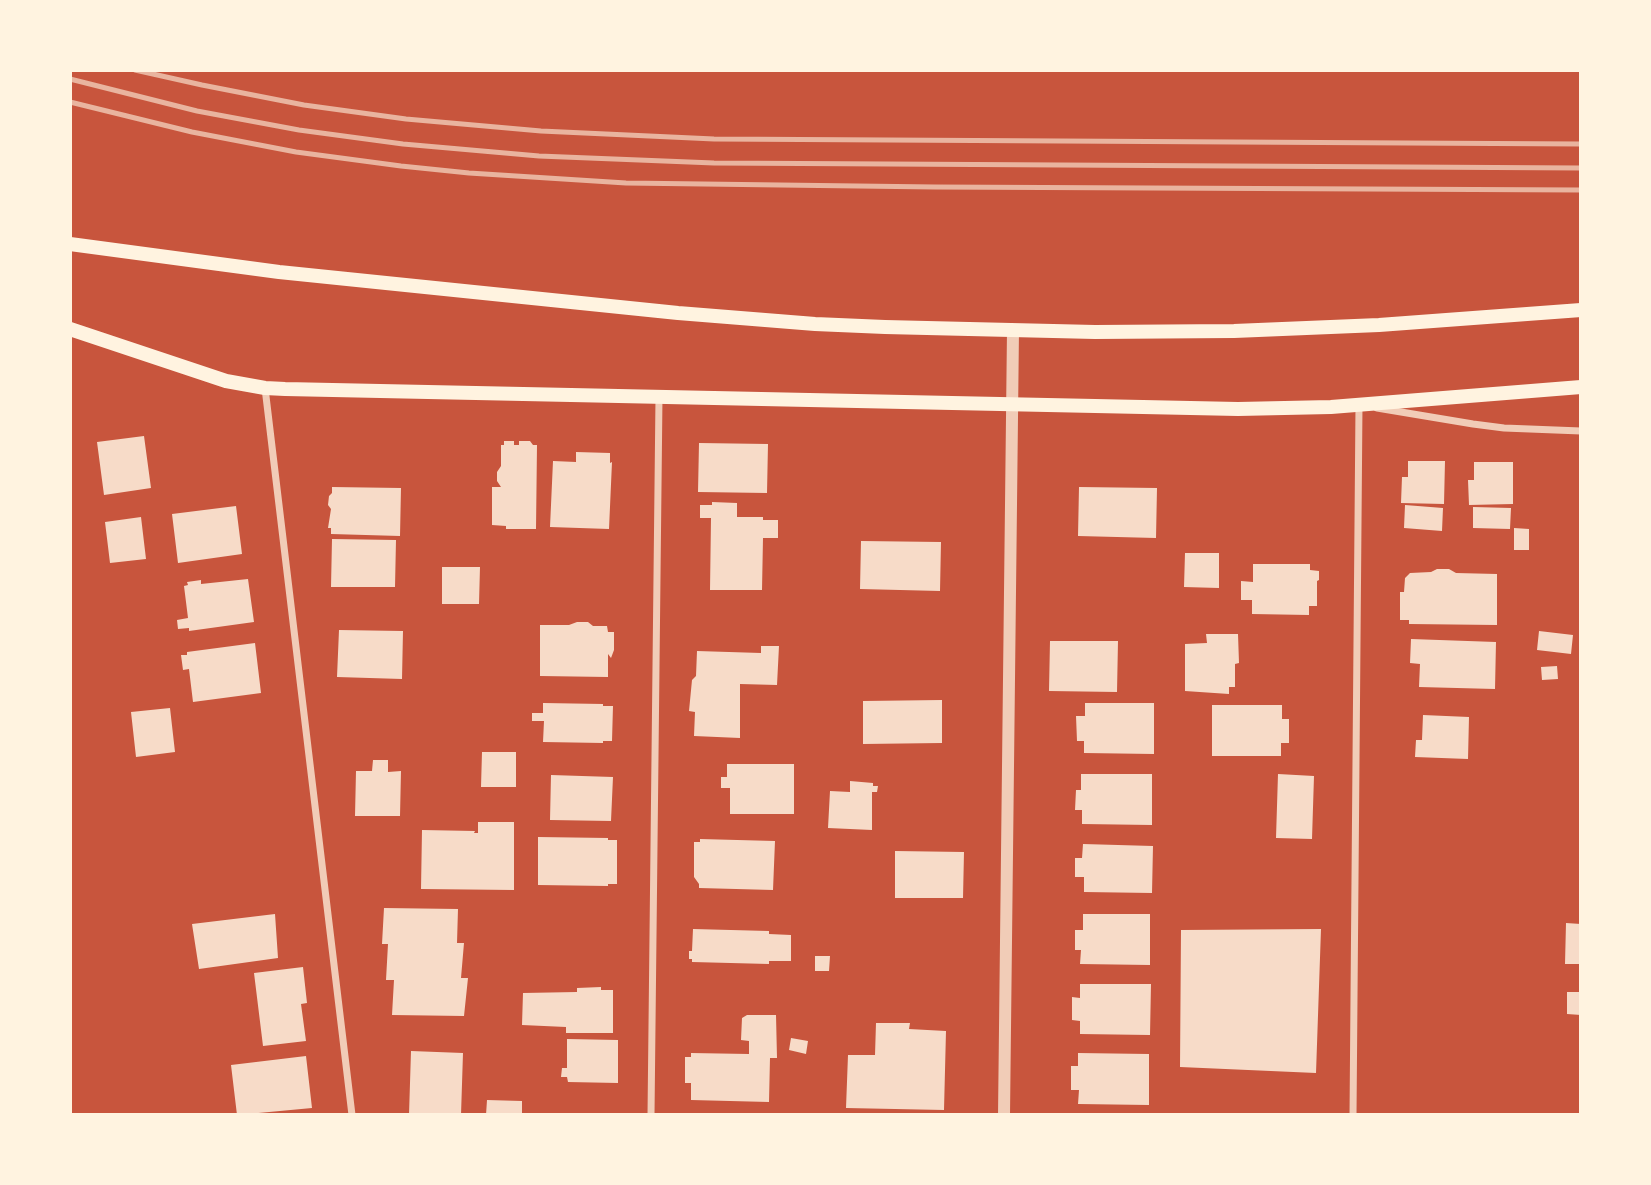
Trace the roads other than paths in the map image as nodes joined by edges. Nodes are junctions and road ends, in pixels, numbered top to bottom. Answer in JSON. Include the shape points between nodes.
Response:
{"nodes":[{"id":1,"x":70,"y":244,"type":"edge"},
{"id":2,"x":1581,"y":310,"type":"edge"},
{"id":3,"x":70,"y":329,"type":"edge"},
{"id":4,"x":1013,"y":330,"type":"junction"},
{"id":5,"x":1581,"y":387,"type":"edge"},
{"id":6,"x":265,"y":388,"type":"junction"},
{"id":7,"x":659,"y":397,"type":"junction"},
{"id":8,"x":1012,"y":405,"type":"junction"},
{"id":9,"x":1359,"y":405,"type":"junction"},
{"id":10,"x":1581,"y":431,"type":"edge"},
{"id":11,"x":352,"y":1115,"type":"edge"},
{"id":12,"x":651,"y":1115,"type":"edge"},
{"id":13,"x":1004,"y":1115,"type":"edge"},
{"id":14,"x":1353,"y":1115,"type":"edge"}],
"edges":[{"from":1,"to":4,"type":"main road","via":[[279,272],[678,313],[815,324]]},
{"from":2,"to":4,"type":"main road","via":[[1306,328]]},
{"from":3,"to":6,"type":"main road","via":[[226,381]]},
{"from":4,"to":8,"type":"street"},
{"from":5,"to":9,"type":"main road"},
{"from":6,"to":7,"type":"main road"},
{"from":6,"to":11,"type":"street"},
{"from":7,"to":8,"type":"main road"},
{"from":7,"to":12,"type":"street"},
{"from":8,"to":9,"type":"main road","via":[[1249,410]]},
{"from":8,"to":13,"type":"street"},
{"from":9,"to":10,"type":"street","via":[[1493,427]]},
{"from":9,"to":14,"type":"street"}]}
